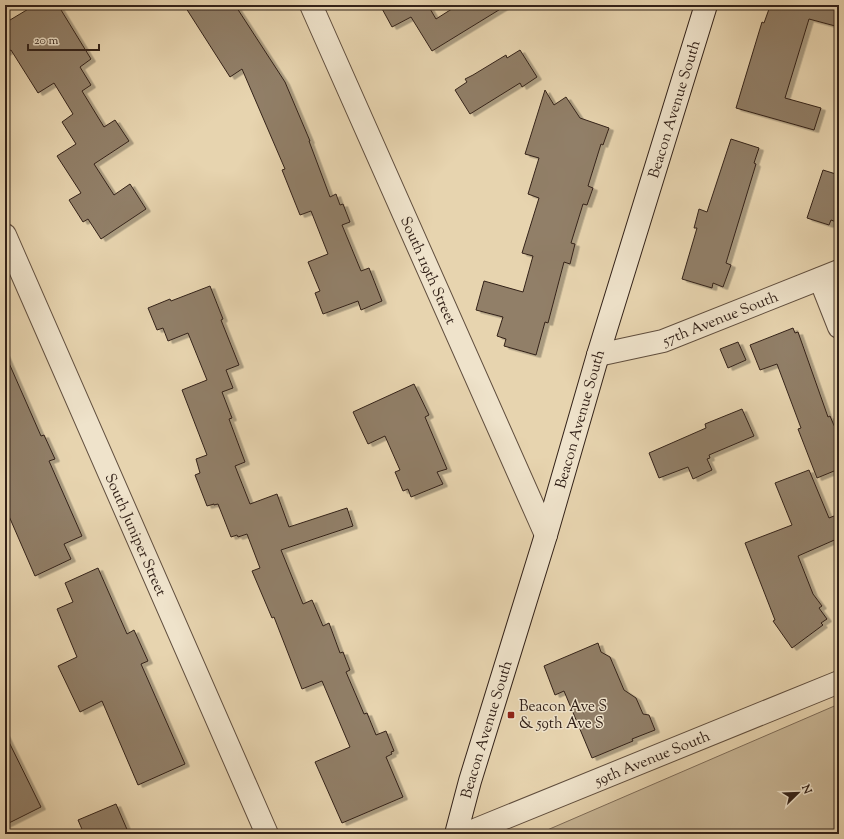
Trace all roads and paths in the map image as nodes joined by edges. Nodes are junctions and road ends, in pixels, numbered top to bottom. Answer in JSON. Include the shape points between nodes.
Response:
{"nodes":[{"id":1,"x":311,"y":5,"type":"edge"},
{"id":2,"x":700,"y":11,"type":"edge"},
{"id":3,"x":5,"y":235,"type":"edge"},
{"id":4,"x":830,"y":275,"type":"edge"},
{"id":5,"x":839,"y":327,"type":"edge"},
{"id":6,"x":598,"y":355,"type":"junction"},
{"id":7,"x":546,"y":535,"type":"junction"},
{"id":8,"x":839,"y":682,"type":"edge"},
{"id":9,"x":267,"y":834,"type":"edge"},
{"id":10,"x":456,"y":834,"type":"edge"},
{"id":11,"x":465,"y":834,"type":"edge"}],
"edges":[{"from":1,"to":7,"type":"street","name":"South 119th Street"},
{"from":2,"to":6,"type":"street","name":"Beacon Avenue South"},
{"from":3,"to":9,"type":"street","name":"South Juniper Street"},
{"from":4,"to":5,"type":"street"},
{"from":4,"to":6,"type":"street","name":"57th Avenue South","via":[[662,341]]},
{"from":6,"to":7,"type":"street","name":"Beacon Avenue South"},
{"from":7,"to":10,"type":"street","name":"Beacon Avenue South"},
{"from":8,"to":11,"type":"street","name":"59th Avenue South"}]}
